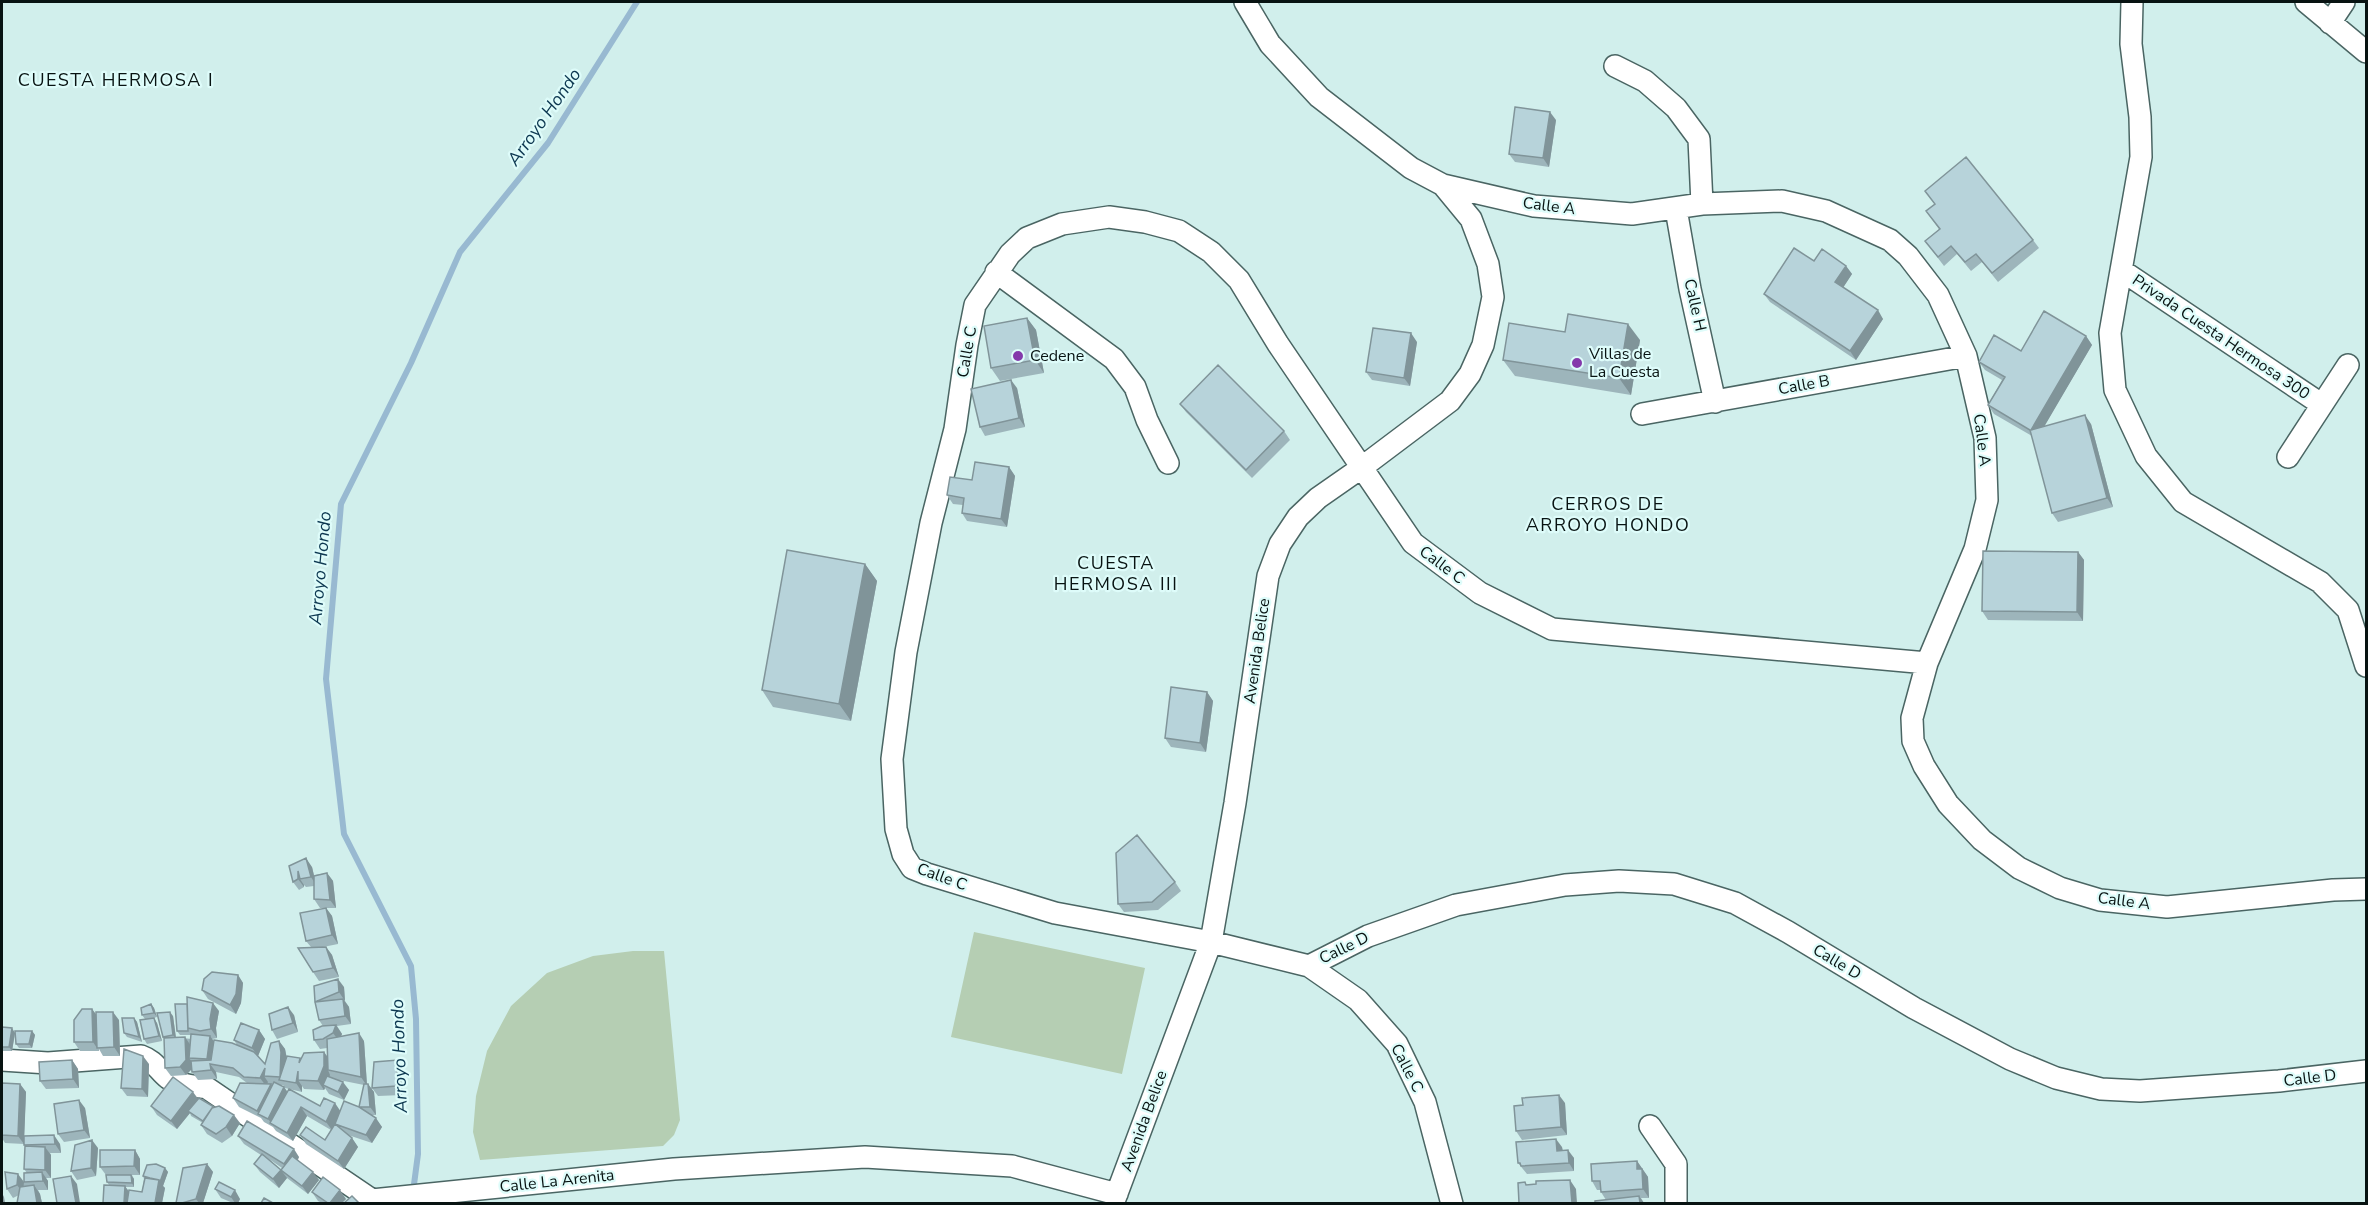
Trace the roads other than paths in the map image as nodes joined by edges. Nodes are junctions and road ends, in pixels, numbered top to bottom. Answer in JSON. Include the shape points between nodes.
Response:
{"nodes":[{"id":1,"x":1245,"y":2,"type":"edge"},
{"id":2,"x":2132,"y":2,"type":"edge"},
{"id":3,"x":2306,"y":2,"type":"edge"},
{"id":4,"x":2344,"y":2,"type":"edge"},
{"id":5,"x":2330,"y":23,"type":"junction"},
{"id":6,"x":2367,"y":52,"type":"edge"},
{"id":7,"x":1615,"y":66,"type":"dead end"},
{"id":8,"x":1443,"y":185,"type":"junction"},
{"id":9,"x":1702,"y":204,"type":"junction"},
{"id":10,"x":1676,"y":209,"type":"junction"},
{"id":11,"x":2121,"y":270,"type":"junction"},
{"id":12,"x":996,"y":272,"type":"junction"},
{"id":13,"x":1966,"y":356,"type":"junction"},
{"id":14,"x":2348,"y":365,"type":"dead end"},
{"id":15,"x":1714,"y":402,"type":"junction"},
{"id":16,"x":2321,"y":404,"type":"junction"},
{"id":17,"x":1642,"y":414,"type":"dead end"},
{"id":18,"x":2288,"y":457,"type":"dead end"},
{"id":19,"x":1168,"y":463,"type":"dead end"},
{"id":20,"x":1361,"y":468,"type":"junction"},
{"id":21,"x":1927,"y":663,"type":"junction"},
{"id":22,"x":2367,"y":666,"type":"edge"},
{"id":23,"x":2367,"y":890,"type":"edge"},
{"id":24,"x":1211,"y":942,"type":"junction"},
{"id":25,"x":1309,"y":966,"type":"junction"},
{"id":26,"x":2,"y":1060,"type":"edge"},
{"id":27,"x":2367,"y":1071,"type":"edge"},
{"id":28,"x":1650,"y":1126,"type":"dead end"},
{"id":29,"x":1115,"y":1199,"type":"edge"},
{"id":30,"x":1452,"y":1203,"type":"edge"},
{"id":31,"x":1676,"y":1203,"type":"edge"}],
"edges":[{"from":1,"to":8,"type":"street","name":"Calle A","via":[[1270,44],[1319,97],[1411,168]]},
{"from":2,"to":11,"type":"street","via":[[2131,44],[2141,157]]},
{"from":3,"to":5,"type":"street"},
{"from":4,"to":5,"type":"street"},
{"from":5,"to":6,"type":"street"},
{"from":7,"to":9,"type":"street","via":[[1645,81],[1676,108],[1699,139]]},
{"from":8,"to":10,"type":"street","name":"Calle A","via":[[1534,206],[1632,214]]},
{"from":8,"to":20,"type":"street","name":"Avenida Belice","via":[[1471,219],[1488,264],[1493,297],[1483,345],[1470,374],[1450,401]]},
{"from":9,"to":10,"type":"street","name":"Calle A"},
{"from":9,"to":13,"type":"street","name":"Calle A","via":[[1782,201],[1826,211],[1890,240],[1938,294]]},
{"from":10,"to":15,"type":"street","name":"Calle H"},
{"from":11,"to":16,"type":"street","name":"Privada Cuesta Hermosa 300"},
{"from":11,"to":22,"type":"street","via":[[2110,333],[2115,390],[2146,456],[2183,502],[2320,582],[2348,610]]},
{"from":12,"to":19,"type":"street","via":[[1114,359],[1135,387]]},
{"from":12,"to":20,"type":"street","name":"Calle C","via":[[1027,238],[1062,224],[1109,218],[1179,231],[1211,252],[1239,280]]},
{"from":12,"to":24,"type":"street","name":"Calle C","via":[[975,306],[955,429],[906,652],[892,759],[896,829],[903,854],[912,868],[927,874],[1055,913]]},
{"from":13,"to":15,"type":"street","name":"Calle B"},
{"from":13,"to":21,"type":"street","name":"Calle A","via":[[1985,438],[1987,500],[1975,549]]},
{"from":14,"to":16,"type":"street"},
{"from":15,"to":17,"type":"street","name":"Calle B"},
{"from":16,"to":18,"type":"street"},
{"from":20,"to":21,"type":"street","name":"Calle C","via":[[1413,543],[1480,593],[1552,628]]},
{"from":20,"to":24,"type":"street","name":"Avenida Belice","via":[[1298,517],[1280,544],[1268,576]]},
{"from":21,"to":23,"type":"street","name":"Calle A","via":[[1912,718],[1913,741],[1924,766],[1948,804],[1982,840],[2019,868],[2060,888],[2100,900],[2167,906]]},
{"from":24,"to":25,"type":"street","name":"Calle C"},
{"from":24,"to":29,"type":"street","name":"Avenida Belice"},
{"from":25,"to":27,"type":"street","name":"Calle D","via":[[1368,936],[1456,905],[1565,885],[1619,880],[1674,884],[1735,903],[1914,1008],[2010,1059],[2056,1078],[2101,1089],[2140,1091]]},
{"from":25,"to":30,"type":"street","name":"Calle C","via":[[1359,1000],[1397,1044],[1425,1102]]},
{"from":26,"to":29,"type":"street","name":"Calle La Arenita","via":[[48,1064],[141,1056],[152,1060],[169,1078],[207,1088],[372,1200],[674,1169],[865,1157],[1012,1166]]},
{"from":28,"to":31,"type":"street","via":[[1676,1164]]}]}
